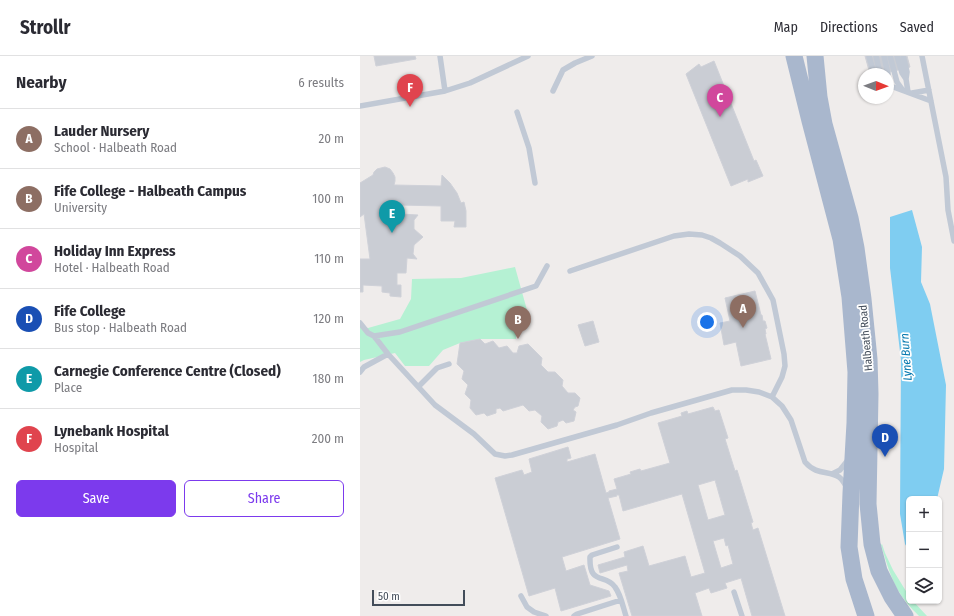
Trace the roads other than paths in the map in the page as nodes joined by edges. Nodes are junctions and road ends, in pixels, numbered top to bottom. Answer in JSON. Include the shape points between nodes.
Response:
{"nodes":[{"id":1,"x":440,"y":56,"type":"edge"},
{"id":2,"x":528,"y":56,"type":"edge"},
{"id":3,"x":592,"y":56,"type":"edge"},
{"id":4,"x":794,"y":56,"type":"edge"},
{"id":5,"x":815,"y":56,"type":"edge"},
{"id":6,"x":869,"y":56,"type":"edge"},
{"id":7,"x":876,"y":56,"type":"edge"},
{"id":8,"x":884,"y":56,"type":"edge"},
{"id":9,"x":890,"y":56,"type":"edge"},
{"id":10,"x":897,"y":56,"type":"edge"},
{"id":11,"x":903,"y":56,"type":"edge"},
{"id":12,"x":922,"y":56,"type":"edge"},
{"id":13,"x":872,"y":68,"type":"edge"},
{"id":14,"x":879,"y":68,"type":"edge"},
{"id":15,"x":887,"y":68,"type":"edge"},
{"id":16,"x":906,"y":79,"type":"junction"},
{"id":17,"x":894,"y":86,"type":"edge"},
{"id":18,"x":902,"y":89,"type":"junction"},
{"id":19,"x":929,"y":90,"type":"junction"},
{"id":20,"x":445,"y":91,"type":"junction"},
{"id":21,"x":553,"y":91,"type":"dead end"},
{"id":22,"x":910,"y":92,"type":"junction"},
{"id":23,"x":931,"y":101,"type":"junction"},
{"id":24,"x":360,"y":106,"type":"edge"},
{"id":25,"x":517,"y":112,"type":"dead end"},
{"id":26,"x":535,"y":183,"type":"dead end"},
{"id":27,"x":954,"y":241,"type":"edge"},
{"id":28,"x":548,"y":266,"type":"dead end"},
{"id":29,"x":570,"y":271,"type":"dead end"},
{"id":30,"x":361,"y":327,"type":"edge"},
{"id":31,"x":374,"y":336,"type":"junction"},
{"id":32,"x":388,"y":354,"type":"junction"},
{"id":33,"x":449,"y":364,"type":"dead end"},
{"id":34,"x":360,"y":372,"type":"edge"},
{"id":35,"x":419,"y":386,"type":"junction"},
{"id":36,"x":772,"y":397,"type":"junction"},
{"id":37,"x":853,"y":451,"type":"junction"},
{"id":38,"x":832,"y":474,"type":"junction"},
{"id":39,"x":851,"y":493,"type":"junction"},
{"id":40,"x":617,"y":547,"type":"dead end"},
{"id":41,"x":734,"y":592,"type":"dead end"},
{"id":42,"x":521,"y":596,"type":"dead end"},
{"id":43,"x":621,"y":600,"type":"junction"},
{"id":44,"x":546,"y":616,"type":"edge"},
{"id":45,"x":574,"y":616,"type":"edge"},
{"id":46,"x":626,"y":616,"type":"edge"},
{"id":47,"x":742,"y":616,"type":"edge"},
{"id":48,"x":866,"y":616,"type":"edge"},
{"id":49,"x":905,"y":616,"type":"edge"}],
"edges":[{"from":1,"to":20,"type":"lane"},
{"from":2,"to":20,"type":"lane","via":[[470,83]]},
{"from":3,"to":21,"type":"lane","via":[[563,70]]},
{"from":4,"to":37,"type":"main road","name":"Halbeath Road","via":[[841,239],[850,297],[856,372]]},
{"from":5,"to":49,"type":"main road","name":"Halbeath Road","via":[[821,111],[850,218],[863,299],[869,359],[868,504],[872,544],[880,571],[892,597]]},
{"from":6,"to":13,"type":"lane"},
{"from":7,"to":14,"type":"lane"},
{"from":8,"to":15,"type":"lane"},
{"from":9,"to":18,"type":"lane","via":[[897,82]]},
{"from":10,"to":16,"type":"lane"},
{"from":11,"to":16,"type":"lane"},
{"from":12,"to":19,"type":"lane"},
{"from":16,"to":22,"type":"lane"},
{"from":17,"to":18,"type":"lane"},
{"from":18,"to":22,"type":"lane"},
{"from":19,"to":22,"type":"lane"},
{"from":19,"to":23,"type":"lane"},
{"from":20,"to":24,"type":"lane"},
{"from":22,"to":23,"type":"lane"},
{"from":23,"to":27,"type":"lane","via":[[946,177],[948,210]]},
{"from":25,"to":26,"type":"lane","via":[[529,148]]},
{"from":28,"to":31,"type":"lane","via":[[536,286],[400,332]]},
{"from":29,"to":36,"type":"lane","via":[[674,236],[702,235],[720,243],[740,256],[758,273],[773,300],[785,366]]},
{"from":30,"to":31,"type":"lane"},
{"from":31,"to":32,"type":"lane"},
{"from":32,"to":34,"type":"lane","via":[[364,367]]},
{"from":32,"to":35,"type":"lane"},
{"from":33,"to":35,"type":"lane","via":[[437,368]]},
{"from":35,"to":36,"type":"lane","via":[[435,405],[474,434],[495,454],[505,456],[732,390],[759,392]]},
{"from":36,"to":38,"type":"lane","via":[[791,420],[808,466]]},
{"from":37,"to":38,"type":"lane","via":[[840,470]]},
{"from":37,"to":39,"type":"main road","name":"Halbeath Road"},
{"from":38,"to":39,"type":"lane","via":[[839,477]]},
{"from":39,"to":48,"type":"main road","name":"Halbeath Road","via":[[849,547],[854,579]]},
{"from":40,"to":43,"type":"lane","via":[[592,555],[590,562],[593,575],[615,586]]},
{"from":41,"to":47,"type":"lane"},
{"from":42,"to":44,"type":"lane","via":[[527,607]]},
{"from":43,"to":45,"type":"lane"},
{"from":43,"to":46,"type":"lane"}]}
